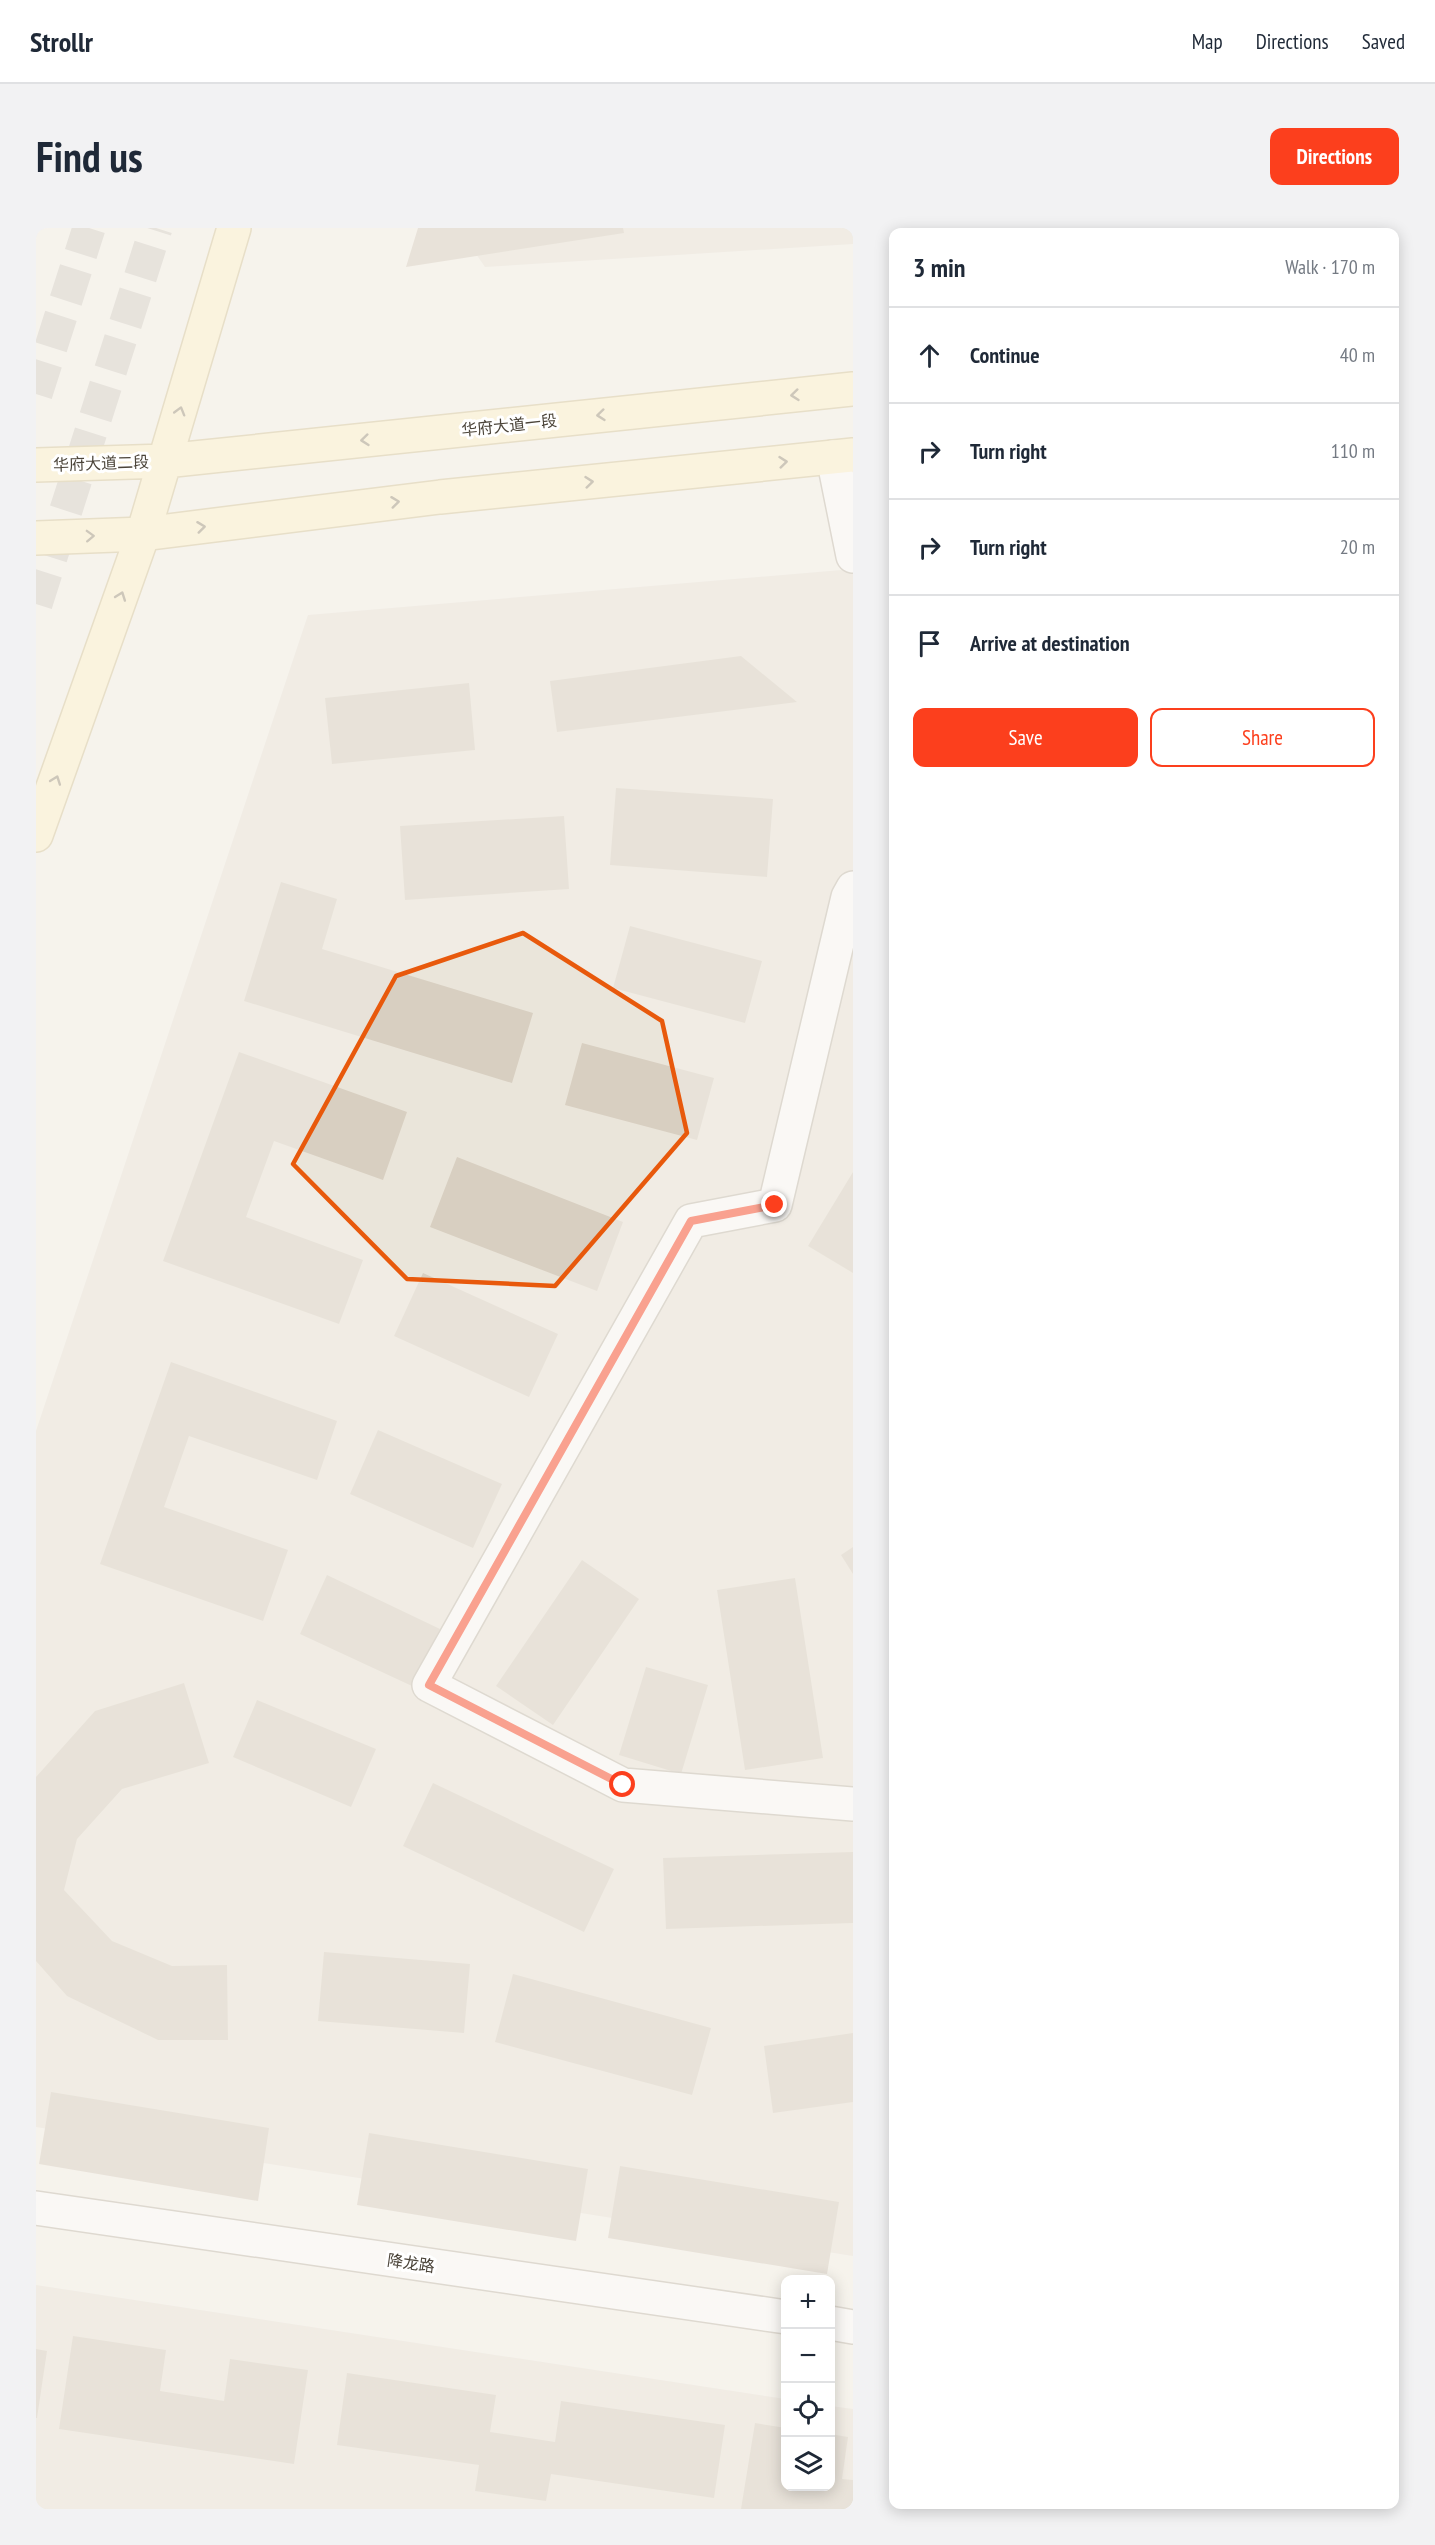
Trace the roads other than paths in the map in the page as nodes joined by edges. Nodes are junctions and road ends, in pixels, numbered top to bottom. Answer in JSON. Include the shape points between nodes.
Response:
{"nodes":[{"id":1,"x":234,"y":228,"type":"edge"},
{"id":2,"x":853,"y":389,"type":"edge"},
{"id":3,"x":843,"y":456,"type":"edge"},
{"id":4,"x":165,"y":461,"type":"junction"},
{"id":5,"x":36,"y":465,"type":"edge"},
{"id":6,"x":143,"y":534,"type":"junction"},
{"id":7,"x":36,"y":538,"type":"edge"},
{"id":8,"x":853,"y":556,"type":"edge"},
{"id":9,"x":36,"y":835,"type":"edge"},
{"id":10,"x":853,"y":888,"type":"edge"},
{"id":11,"x":853,"y":1804,"type":"edge"},
{"id":12,"x":36,"y":2208,"type":"edge"},
{"id":13,"x":781,"y":2316,"type":"edge"},
{"id":14,"x":835,"y":2325,"type":"edge"},
{"id":15,"x":853,"y":2327,"type":"edge"}],
"edges":[{"from":4,"to":1,"type":"main road","one_way":true},
{"from":2,"to":4,"type":"main road","name":"华府大道一段","one_way":true},
{"from":6,"to":3,"type":"main road","one_way":true,"via":[[440,496]]},
{"from":3,"to":8,"type":"street"},
{"from":4,"to":5,"type":"main road","name":"华府大道二段"},
{"from":4,"to":6,"type":"main road"},
{"from":7,"to":6,"type":"main road","one_way":true},
{"from":9,"to":6,"type":"main road","one_way":true},
{"from":10,"to":11,"type":"street","via":[[775,1205],[691,1221],[429,1685],[623,1785]]},
{"from":12,"to":13,"type":"street","name":"降龙路"},
{"from":14,"to":15,"type":"street"}]}
